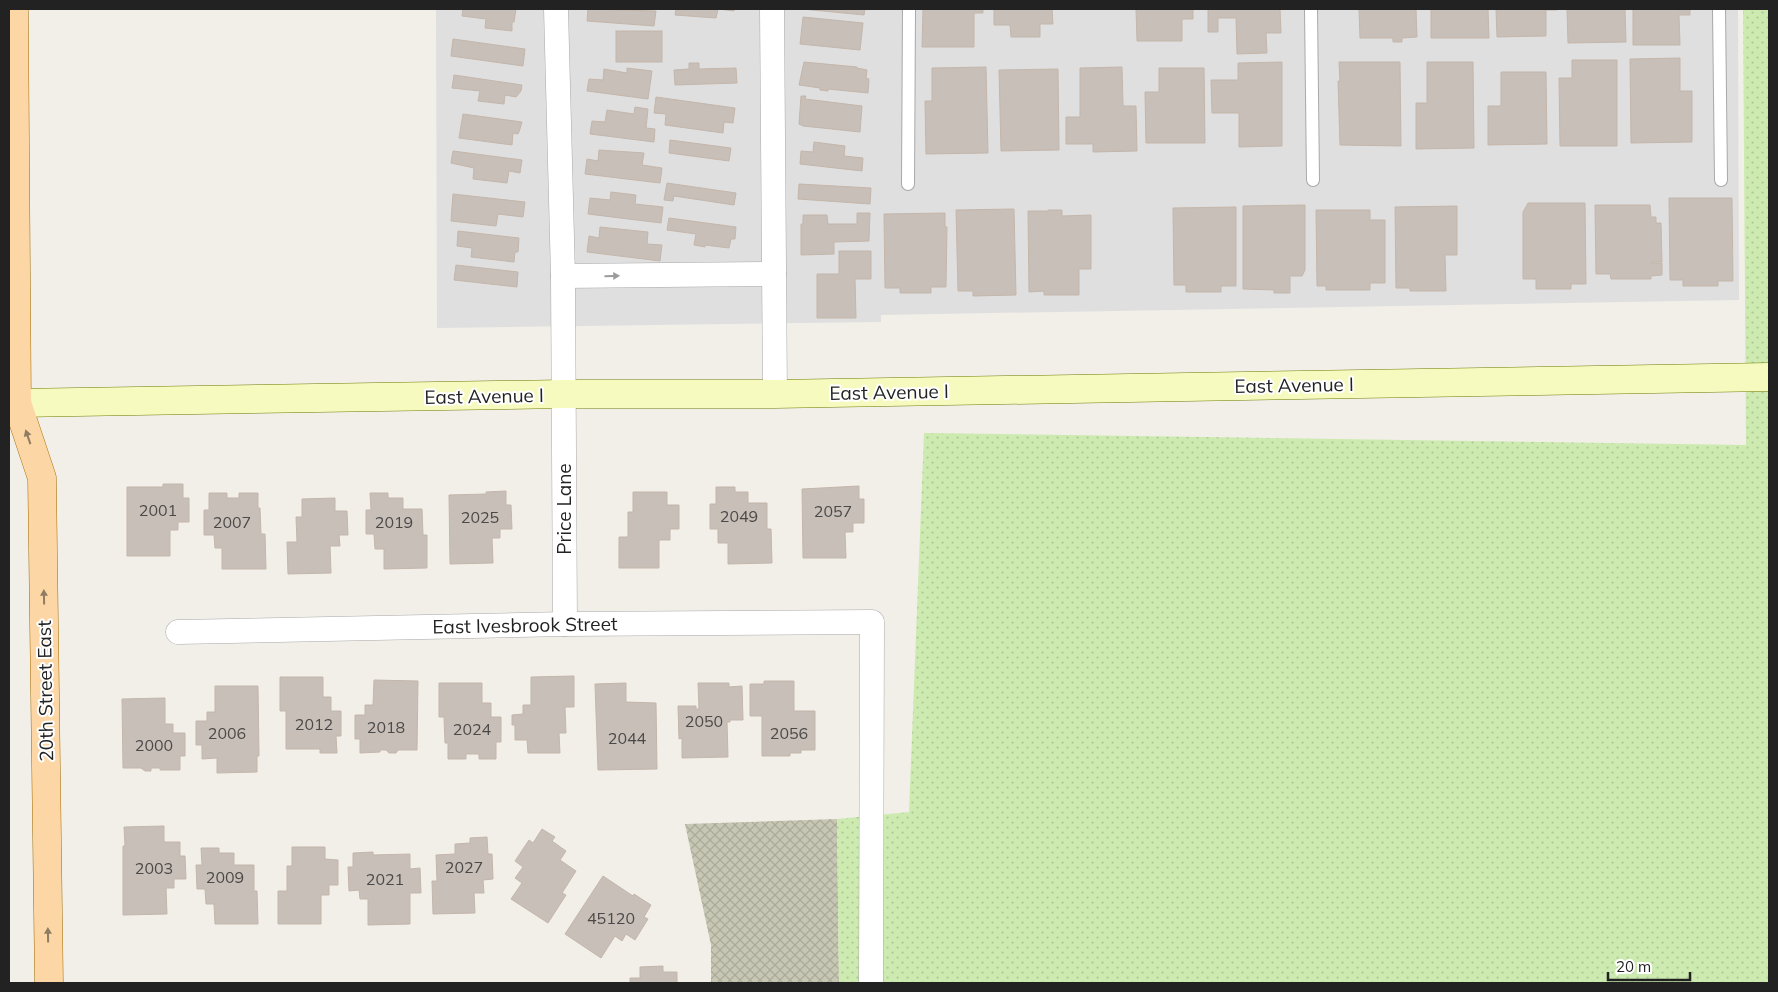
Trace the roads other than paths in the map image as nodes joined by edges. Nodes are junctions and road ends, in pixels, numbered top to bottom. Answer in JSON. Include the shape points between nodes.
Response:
{"nodes":[{"id":1,"x":14,"y":9,"type":"edge"},
{"id":2,"x":556,"y":9,"type":"edge"},
{"id":3,"x":772,"y":9,"type":"edge"},
{"id":4,"x":909,"y":9,"type":"edge"},
{"id":5,"x":1312,"y":9,"type":"edge"},
{"id":6,"x":1719,"y":9,"type":"edge"},
{"id":7,"x":1313,"y":180,"type":"dead end"},
{"id":8,"x":1721,"y":180,"type":"dead end"},
{"id":9,"x":908,"y":184,"type":"dead end"},
{"id":10,"x":774,"y":274,"type":"junction"},
{"id":11,"x":563,"y":276,"type":"junction"},
{"id":12,"x":1769,"y":377,"type":"edge"},
{"id":13,"x":563,"y":394,"type":"junction"},
{"id":14,"x":775,"y":394,"type":"junction"},
{"id":15,"x":11,"y":409,"type":"edge"},
{"id":16,"x":564,"y":624,"type":"junction"},
{"id":17,"x":178,"y":632,"type":"dead end"},
{"id":18,"x":49,"y":983,"type":"edge"},
{"id":19,"x":871,"y":983,"type":"edge"}],
"edges":[{"from":1,"to":15,"type":"main road","name":"20th Street East"},
{"from":2,"to":11,"type":"street","name":"Price Lane"},
{"from":3,"to":10,"type":"street"},
{"from":4,"to":9,"type":"lane"},
{"from":5,"to":7,"type":"lane"},
{"from":6,"to":8,"type":"lane"},
{"from":11,"to":10,"type":"street","one_way":true},
{"from":10,"to":14,"type":"street"},
{"from":11,"to":13,"type":"street","name":"Price Lane"},
{"from":12,"to":14,"type":"main road","name":"East Avenue I"},
{"from":13,"to":14,"type":"main road","name":"East Avenue I"},
{"from":13,"to":15,"type":"main road","name":"East Avenue I"},
{"from":13,"to":16,"type":"street","name":"Price Lane"},
{"from":18,"to":15,"type":"main road","name":"20th Street East","one_way":true,"via":[[42,478]]},
{"from":16,"to":17,"type":"street","name":"East Ivesbrook Street"},
{"from":16,"to":19,"type":"street","name":"East Ivesbrook Street","via":[[872,622]]}]}
